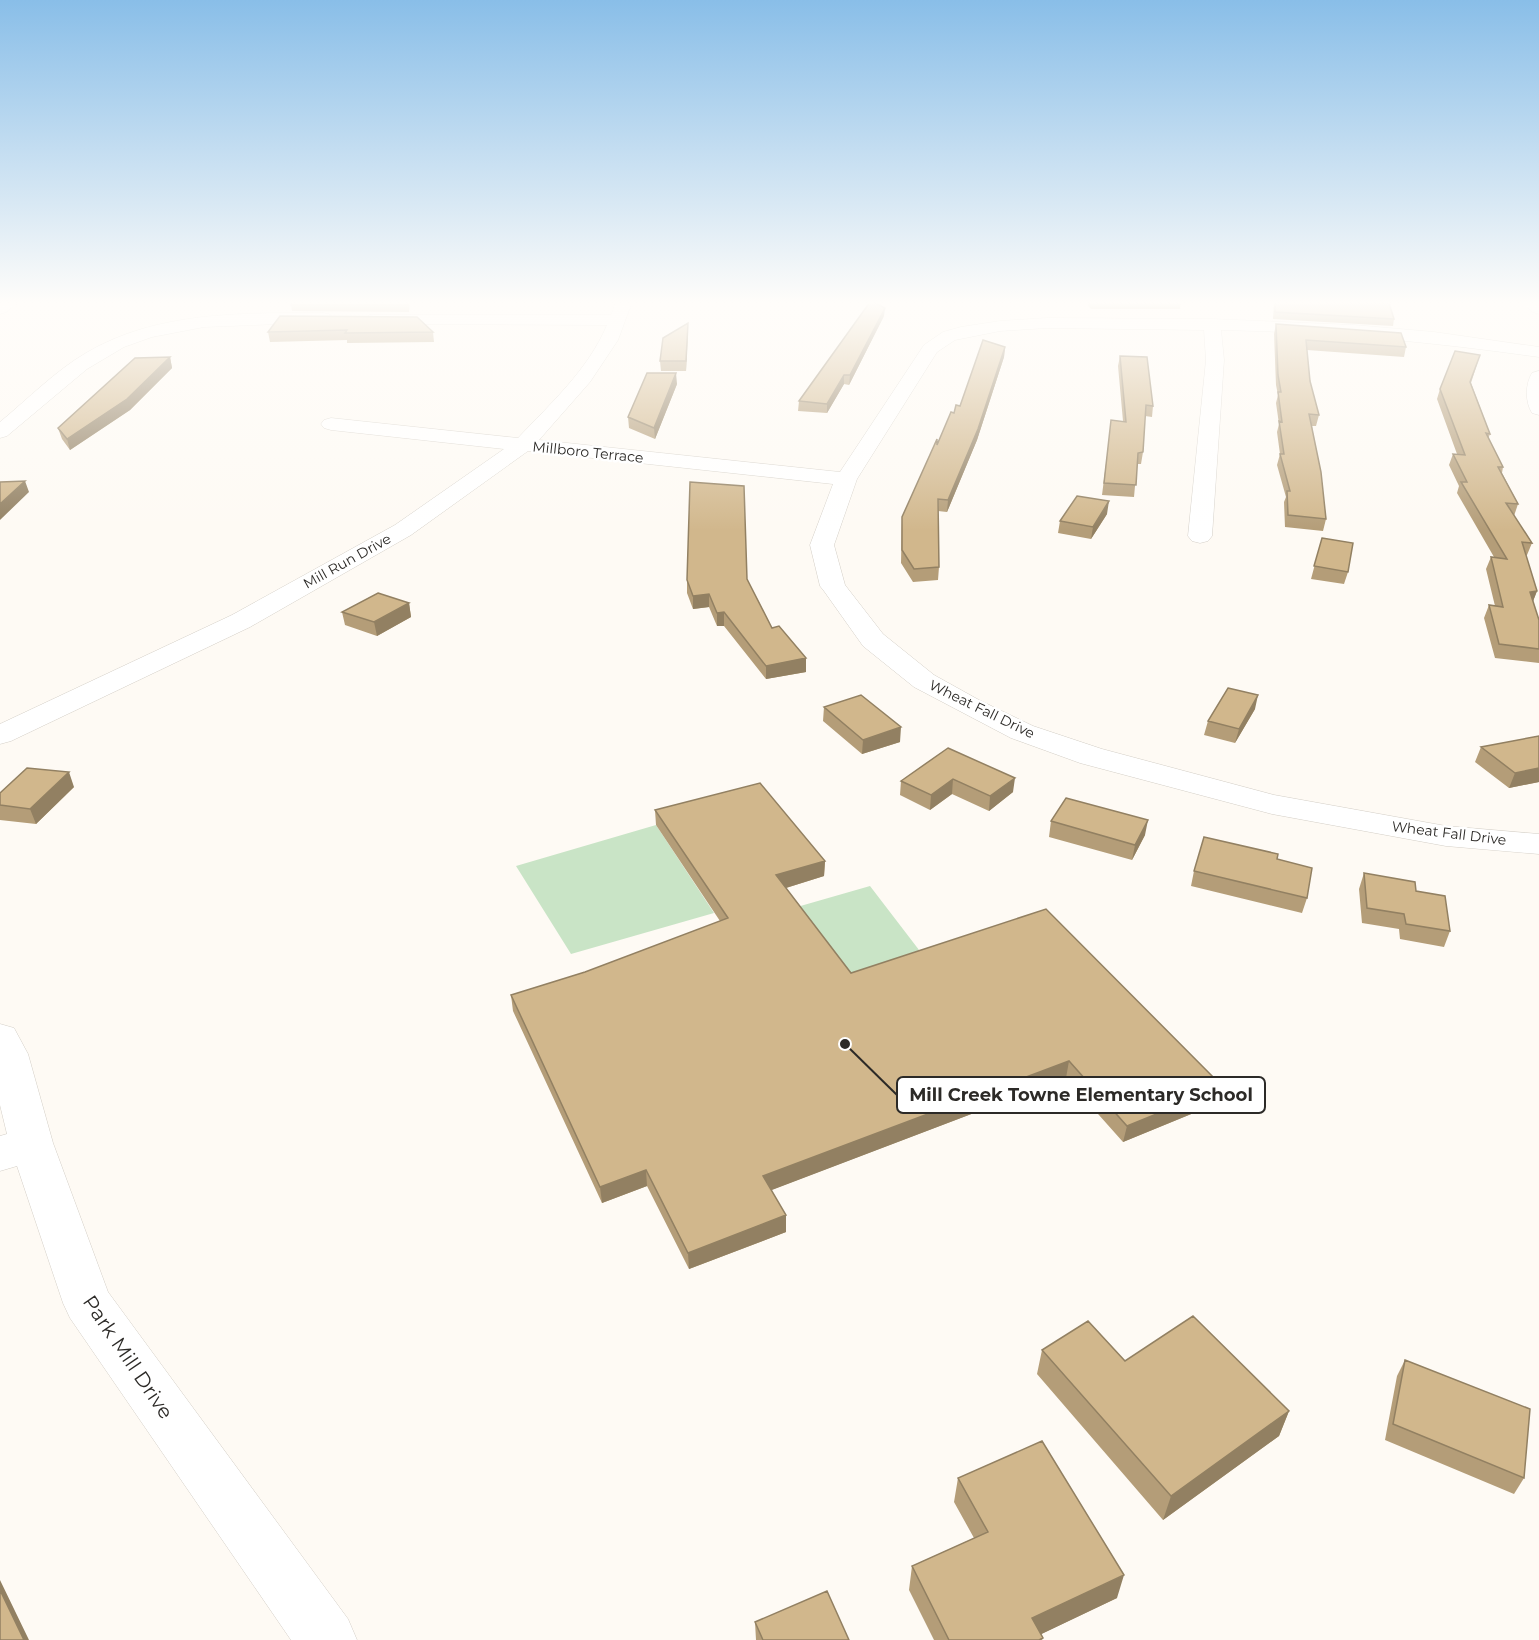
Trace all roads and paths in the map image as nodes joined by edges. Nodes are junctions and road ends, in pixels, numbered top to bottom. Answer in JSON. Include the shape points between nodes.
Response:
{"nodes":[{"id":1,"x":66,"y":379,"type":"edge"},
{"id":2,"x":583,"y":379,"type":"edge"},
{"id":3,"x":911,"y":379,"type":"edge"},
{"id":4,"x":1213,"y":379,"type":"edge"},
{"id":5,"x":1539,"y":379,"type":"edge"},
{"id":6,"x":1539,"y":409,"type":"edge"},
{"id":7,"x":331,"y":424,"type":"dead end"},
{"id":8,"x":0,"y":432,"type":"edge"},
{"id":9,"x":523,"y":445,"type":"junction"},
{"id":10,"x":846,"y":479,"type":"junction"},
{"id":11,"x":1200,"y":536,"type":"dead end"},
{"id":12,"x":0,"y":735,"type":"edge"},
{"id":13,"x":1539,"y":844,"type":"edge"},
{"id":14,"x":0,"y":1038,"type":"edge"},
{"id":15,"x":15,"y":1149,"type":"edge"},
{"id":16,"x":327,"y":1640,"type":"edge"}],
"edges":[{"from":1,"to":8,"type":"street"},
{"from":2,"to":9,"type":"street","name":"Mill Run Drive"},
{"from":3,"to":10,"type":"street","name":"Wheat Fall Drive"},
{"from":4,"to":11,"type":"street"},
{"from":5,"to":6,"type":"street"},
{"from":7,"to":9,"type":"street","name":"Millboro Terrace"},
{"from":9,"to":10,"type":"street","name":"Millboro Terrace"},
{"from":9,"to":12,"type":"street","name":"Mill Run Drive","via":[[403,530],[251,615]]},
{"from":10,"to":13,"type":"street","name":"Wheat Fall Drive","via":[[822,545],[833,586],[873,640],[924,681],[969,706],[1022,732],[1091,756],[1272,804],[1446,836]]},
{"from":14,"to":15,"type":"street","name":"Park Mill Drive","via":[[8,1054]]},
{"from":15,"to":16,"type":"street","name":"Park Mill Drive","via":[[87,1303]]}]}
